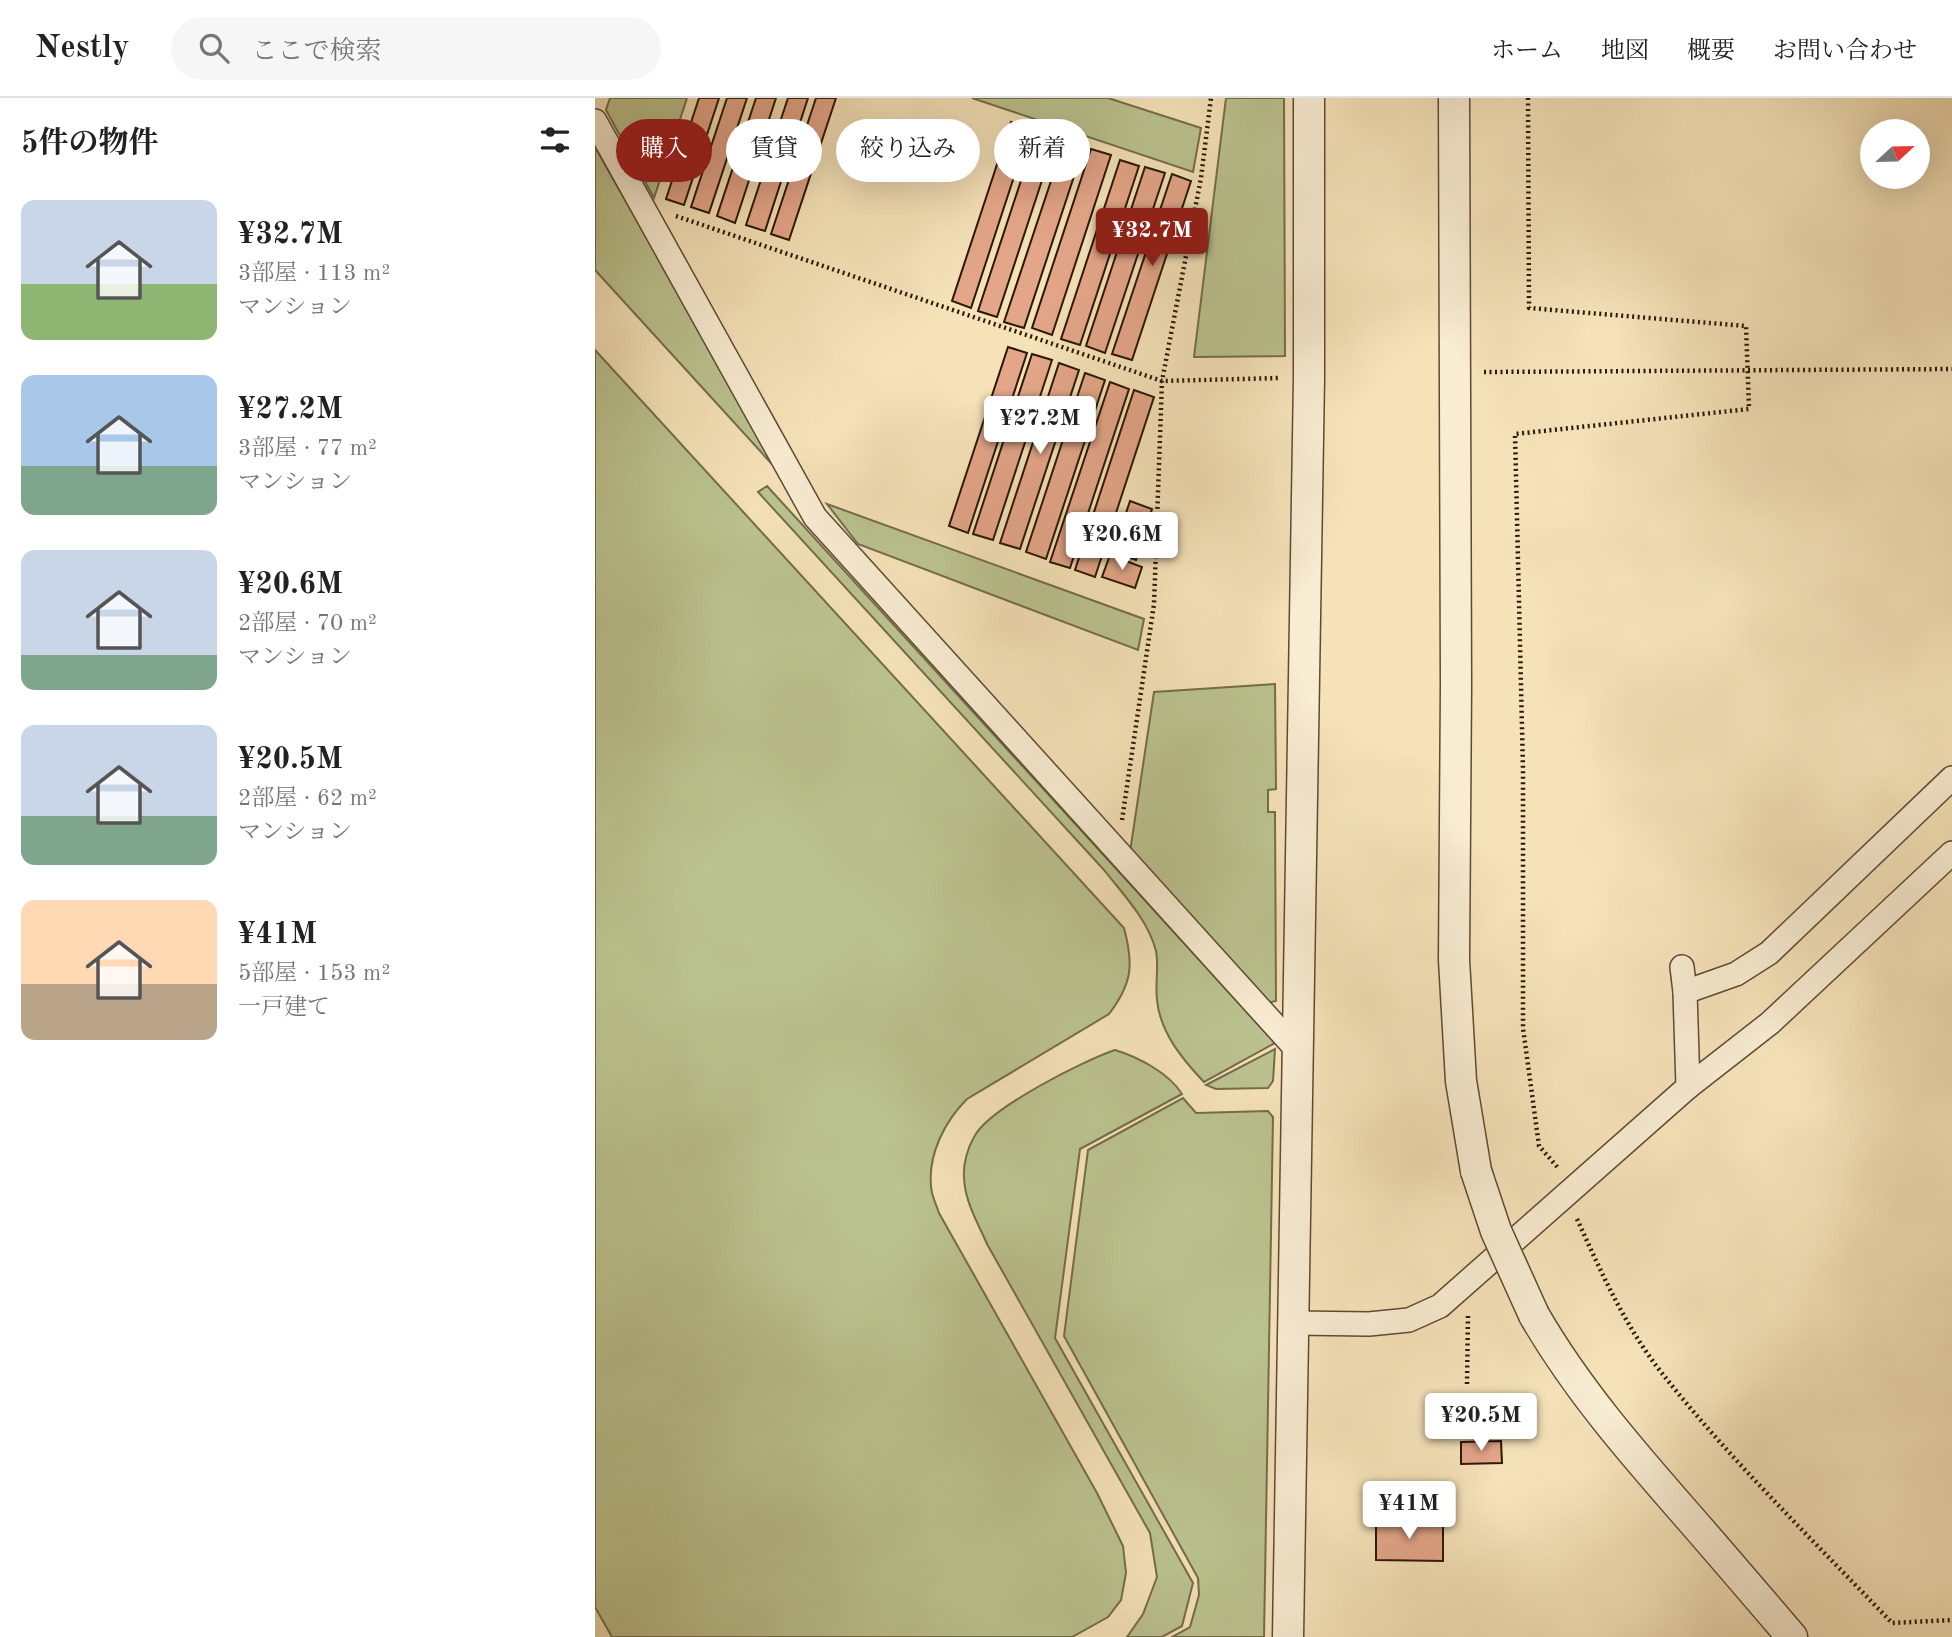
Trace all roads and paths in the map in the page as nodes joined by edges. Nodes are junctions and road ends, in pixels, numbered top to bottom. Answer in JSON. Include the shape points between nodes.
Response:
{"nodes":[{"id":1,"x":1210,"y":98,"type":"edge"},
{"id":2,"x":1309,"y":98,"type":"edge"},
{"id":3,"x":1454,"y":98,"type":"edge"},
{"id":4,"x":1528,"y":98,"type":"edge"},
{"id":5,"x":595,"y":121,"type":"edge"},
{"id":6,"x":642,"y":205,"type":"junction"},
{"id":7,"x":1952,"y":369,"type":"edge"},
{"id":8,"x":1748,"y":371,"type":"junction"},
{"id":9,"x":1455,"y":372,"type":"junction"},
{"id":10,"x":1309,"y":378,"type":"junction"},
{"id":11,"x":1162,"y":381,"type":"junction"},
{"id":12,"x":1952,"y":778,"type":"edge"},
{"id":13,"x":1118,"y":849,"type":"junction"},
{"id":14,"x":1952,"y":853,"type":"edge"},
{"id":15,"x":1682,"y":967,"type":"dead end"},
{"id":16,"x":1685,"y":992,"type":"junction"},
{"id":17,"x":1299,"y":1052,"type":"junction"},
{"id":18,"x":1688,"y":1087,"type":"junction"},
{"id":19,"x":1568,"y":1192,"type":"junction"},
{"id":20,"x":1469,"y":1280,"type":"junction"},
{"id":21,"x":1294,"y":1323,"type":"junction"},
{"id":22,"x":1467,"y":1384,"type":"dead end"},
{"id":23,"x":1952,"y":1620,"type":"edge"},
{"id":24,"x":1288,"y":1637,"type":"edge"},
{"id":25,"x":1792,"y":1637,"type":"edge"}],
"edges":[{"from":1,"to":11,"type":"path","via":[[1201,178]]},
{"from":2,"to":10,"type":"street"},
{"from":3,"to":9,"type":"street"},
{"from":4,"to":8,"type":"path","via":[[1529,308],[1746,326]]},
{"from":5,"to":6,"type":"street"},
{"from":6,"to":11,"type":"path"},
{"from":6,"to":13,"type":"street","via":[[815,517]]},
{"from":7,"to":8,"type":"path"},
{"from":8,"to":9,"type":"path"},
{"from":8,"to":19,"type":"path","via":[[1749,410],[1515,434],[1523,1028],[1539,1146]]},
{"from":9,"to":25,"type":"street","bridge":true,"via":[[1454,960],[1461,1081],[1476,1171],[1496,1231],[1534,1315],[1574,1379]]},
{"from":10,"to":11,"type":"path"},
{"from":10,"to":17,"type":"street"},
{"from":11,"to":13,"type":"path","via":[[1154,604]]},
{"from":12,"to":16,"type":"street","via":[[1769,953],[1737,974]]},
{"from":13,"to":17,"type":"street"},
{"from":14,"to":18,"type":"street","via":[[1770,1023]]},
{"from":15,"to":16,"type":"street"},
{"from":16,"to":18,"type":"street"},
{"from":17,"to":21,"type":"street"},
{"from":18,"to":19,"type":"street"},
{"from":19,"to":20,"type":"street"},
{"from":19,"to":23,"type":"path","via":[[1613,1299],[1660,1371],[1892,1623]]},
{"from":20,"to":21,"type":"street","via":[[1440,1306],[1409,1320]]},
{"from":20,"to":22,"type":"path"},
{"from":21,"to":24,"type":"street"}]}
